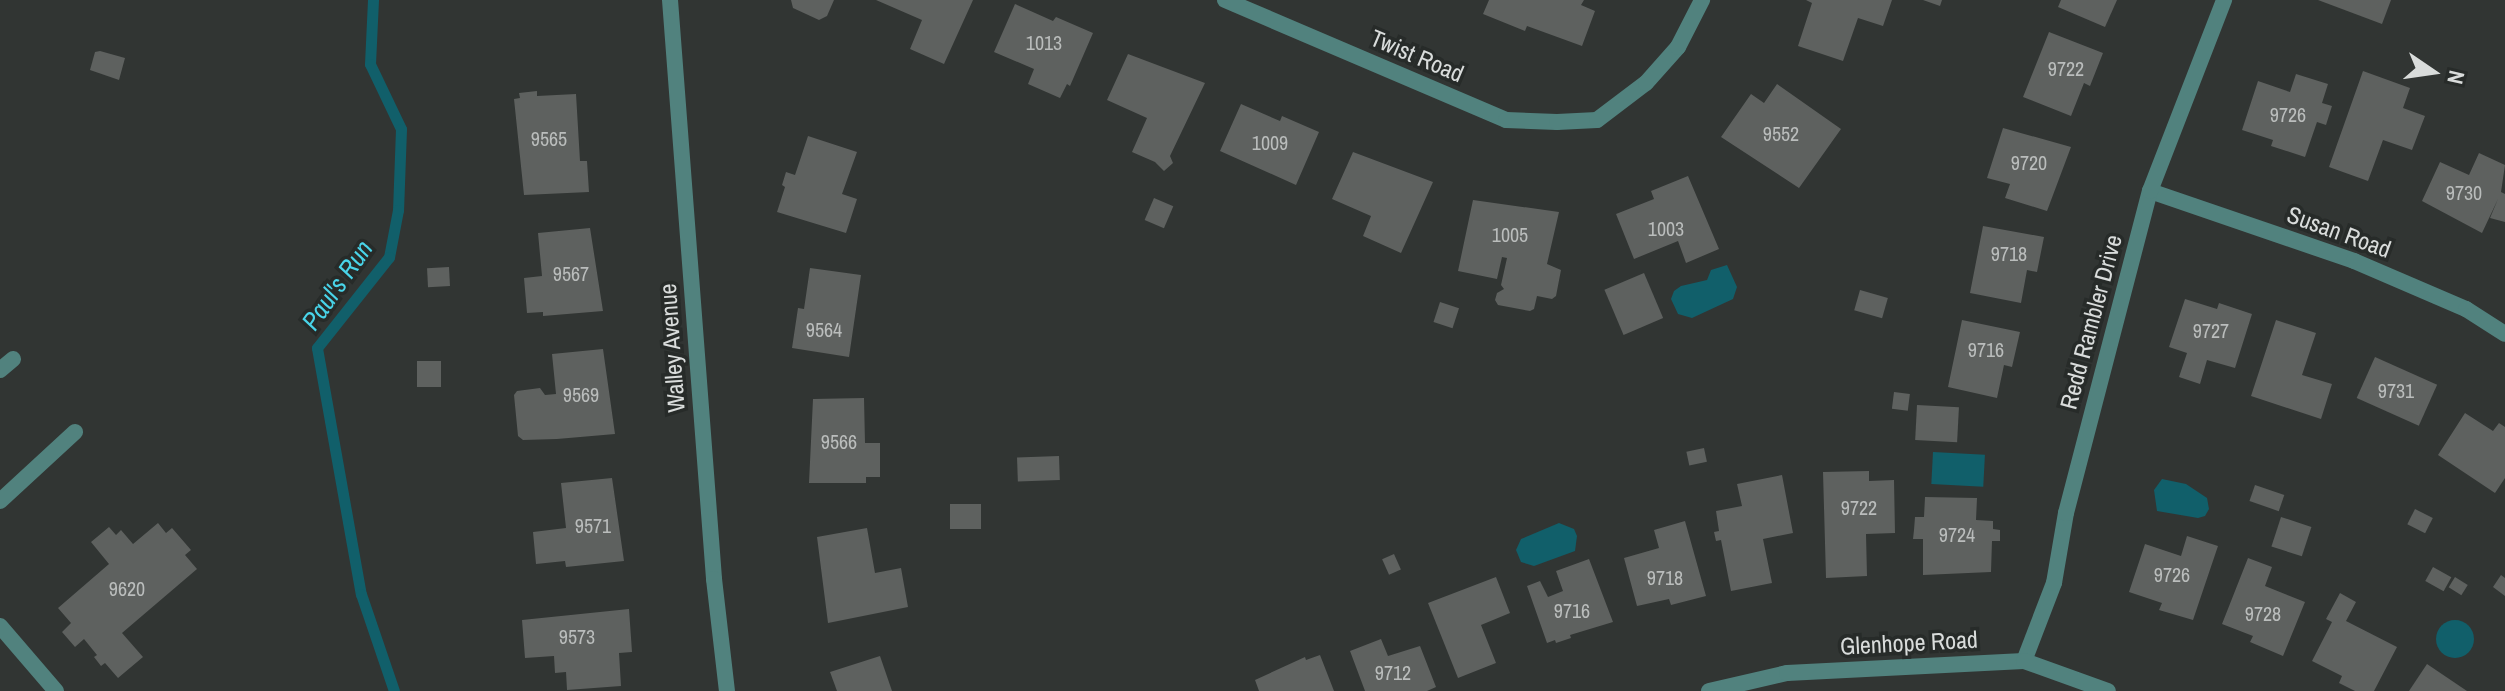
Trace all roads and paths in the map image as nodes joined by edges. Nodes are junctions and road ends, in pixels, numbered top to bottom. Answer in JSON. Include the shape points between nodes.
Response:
{"nodes":[{"id":1,"x":670,"y":0,"type":"edge"},
{"id":2,"x":1225,"y":0,"type":"edge"},
{"id":3,"x":1702,"y":0,"type":"edge"},
{"id":4,"x":2224,"y":0,"type":"edge"},
{"id":5,"x":2150,"y":191,"type":"junction"},
{"id":6,"x":2505,"y":334,"type":"edge"},
{"id":7,"x":75,"y":432,"type":"dead end"},
{"id":8,"x":0,"y":501,"type":"edge"},
{"id":9,"x":0,"y":626,"type":"edge"},
{"id":10,"x":2024,"y":661,"type":"junction"},
{"id":11,"x":56,"y":691,"type":"edge"},
{"id":12,"x":727,"y":691,"type":"edge"},
{"id":13,"x":1709,"y":691,"type":"edge"},
{"id":14,"x":2108,"y":691,"type":"edge"}],
"edges":[{"from":1,"to":12,"type":"street","name":"Walley Avenue"},
{"from":2,"to":3,"type":"street","name":"Twist Road","via":[[1506,120],[1597,120],[1646,83],[1678,47]]},
{"from":4,"to":5,"type":"street","name":"Redd Rambler Drive"},
{"from":5,"to":6,"type":"street","name":"Susan Road","via":[[2354,261],[2466,309]]},
{"from":5,"to":10,"type":"street","name":"Redd Rambler Drive","via":[[2066,513],[2054,583]]},
{"from":7,"to":8,"type":"street"},
{"from":9,"to":11,"type":"street"},
{"from":10,"to":13,"type":"street","name":"Glenhope Road","via":[[1787,673]]},
{"from":10,"to":14,"type":"street","name":"Glenhope Road"}]}
